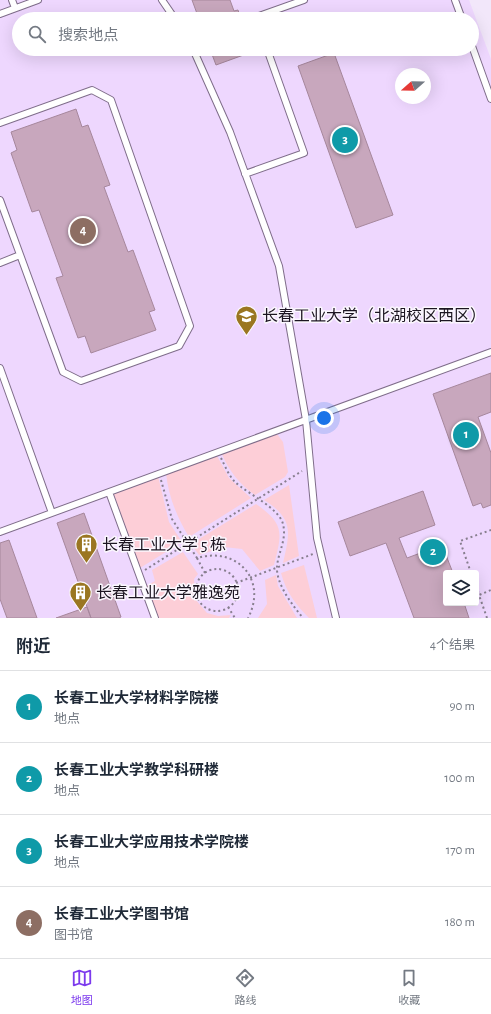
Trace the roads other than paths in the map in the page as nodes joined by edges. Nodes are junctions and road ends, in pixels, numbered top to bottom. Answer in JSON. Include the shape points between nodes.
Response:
{"nodes":[{"id":1,"x":12,"y":0,"type":"edge"},
{"id":2,"x":38,"y":0,"type":"edge"},
{"id":3,"x":162,"y":0,"type":"edge"},
{"id":4,"x":304,"y":0,"type":"edge"},
{"id":5,"x":455,"y":0,"type":"edge"},
{"id":6,"x":15,"y":8,"type":"junction"},
{"id":7,"x":170,"y":12,"type":"edge"},
{"id":8,"x":270,"y":12,"type":"edge"},
{"id":9,"x":459,"y":12,"type":"edge"},
{"id":10,"x":0,"y":14,"type":"edge"},
{"id":11,"x":196,"y":56,"type":"edge"},
{"id":12,"x":269,"y":56,"type":"edge"},
{"id":13,"x":476,"y":56,"type":"edge"},
{"id":14,"x":491,"y":99,"type":"edge"},
{"id":15,"x":0,"y":124,"type":"edge"},
{"id":16,"x":245,"y":174,"type":"junction"},
{"id":17,"x":0,"y":200,"type":"edge"},
{"id":18,"x":20,"y":255,"type":"junction"},
{"id":19,"x":0,"y":263,"type":"edge"},
{"id":20,"x":491,"y":352,"type":"edge"},
{"id":21,"x":0,"y":368,"type":"edge"},
{"id":22,"x":306,"y":420,"type":"junction"},
{"id":23,"x":109,"y":492,"type":"junction"},
{"id":24,"x":52,"y":513,"type":"junction"},
{"id":25,"x":0,"y":532,"type":"edge"},
{"id":26,"x":155,"y":618,"type":"edge"},
{"id":27,"x":336,"y":618,"type":"edge"}],
"edges":[{"from":1,"to":6,"type":"lane"},
{"from":2,"to":6,"type":"lane"},
{"from":3,"to":7,"type":"lane"},
{"from":4,"to":8,"type":"lane"},
{"from":5,"to":9,"type":"lane"},
{"from":6,"to":10,"type":"lane"},
{"from":11,"to":16,"type":"lane","via":[[230,132]]},
{"from":12,"to":16,"type":"lane","via":[[304,153]]},
{"from":13,"to":14,"type":"lane"},
{"from":15,"to":18,"type":"lane","via":[[92,90],[111,100],[190,326],[179,346],[81,382],[63,372]]},
{"from":16,"to":22,"type":"lane","via":[[278,266]]},
{"from":17,"to":18,"type":"lane"},
{"from":18,"to":19,"type":"lane"},
{"from":20,"to":22,"type":"lane"},
{"from":21,"to":24,"type":"lane"},
{"from":22,"to":23,"type":"lane"},
{"from":22,"to":27,"type":"lane","via":[[317,538]]},
{"from":23,"to":24,"type":"lane"},
{"from":23,"to":26,"type":"lane"},
{"from":24,"to":25,"type":"lane"}]}
